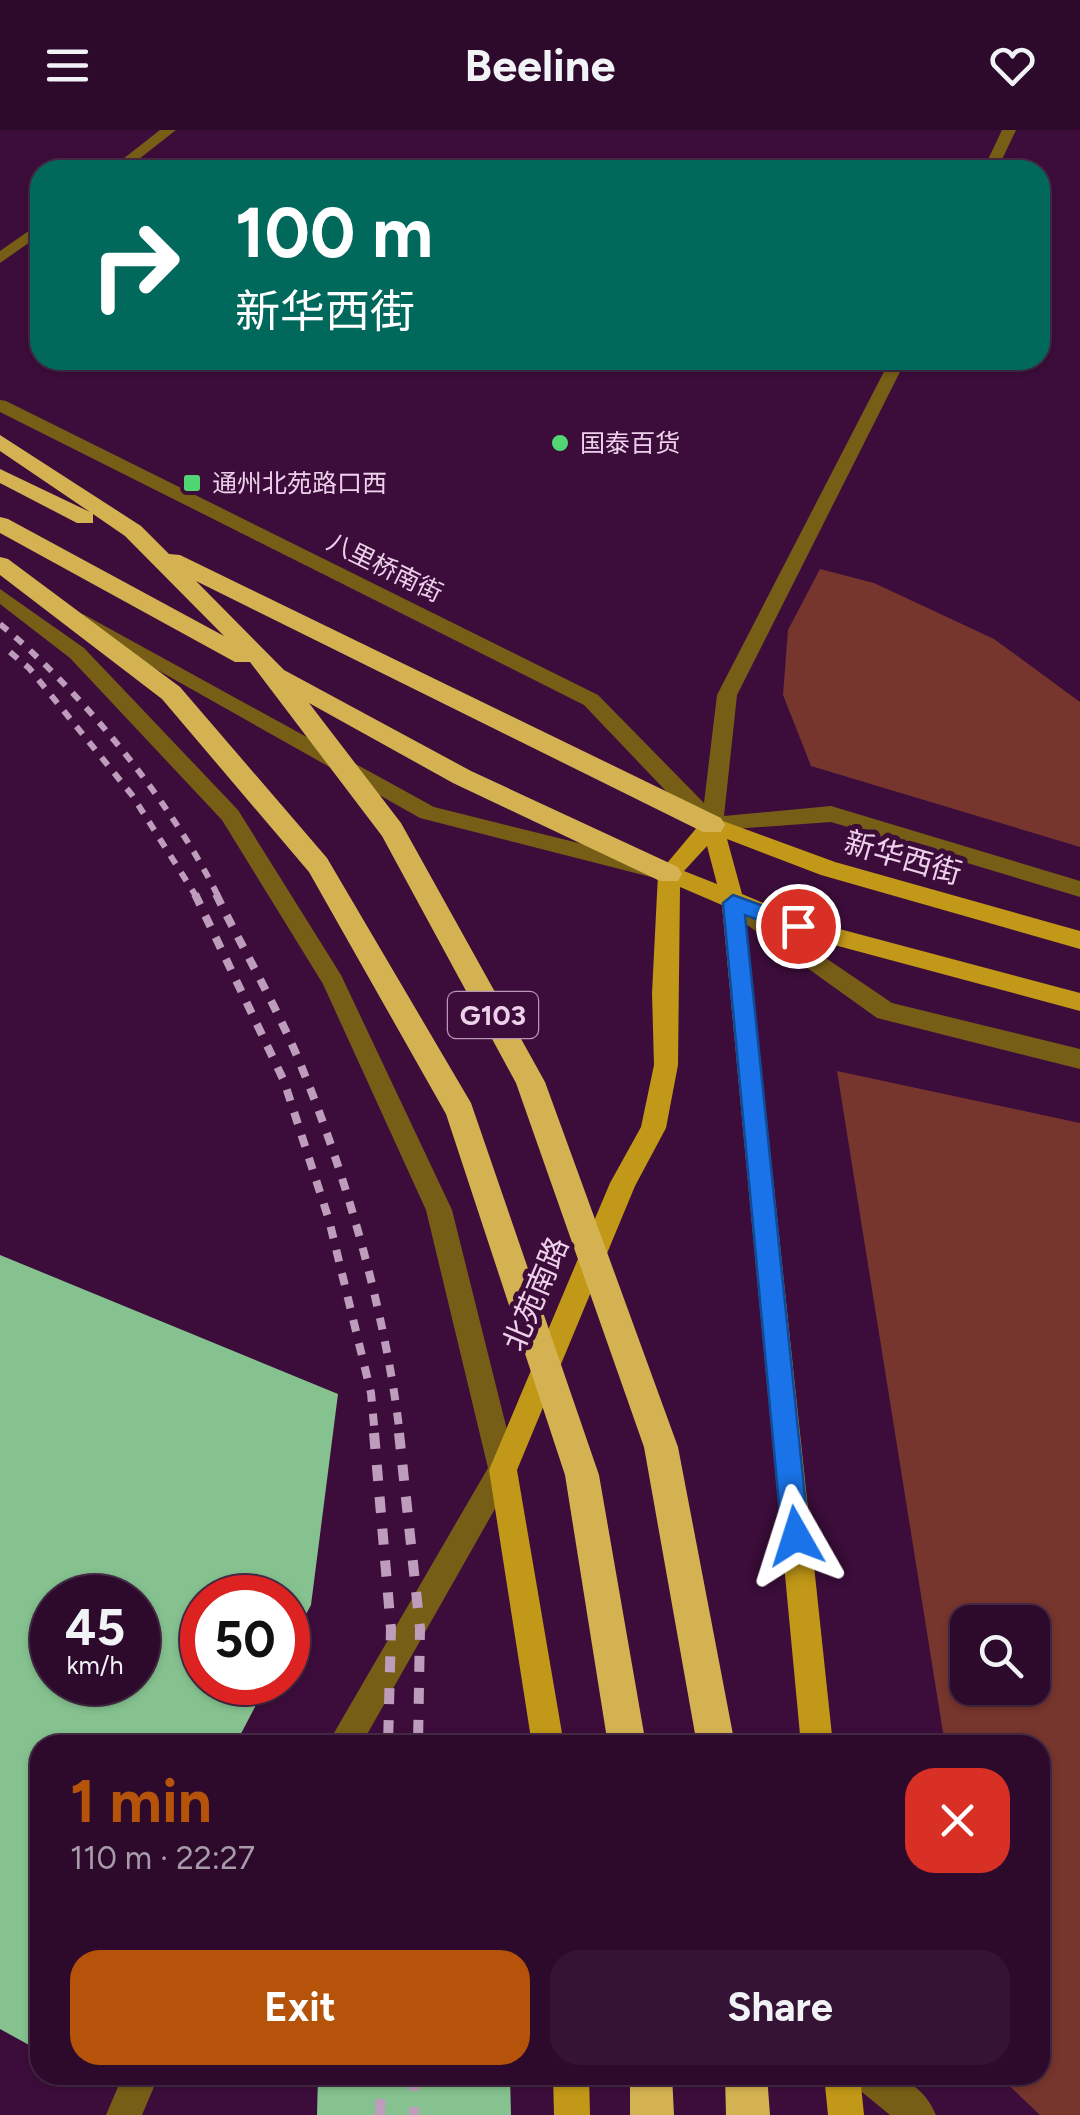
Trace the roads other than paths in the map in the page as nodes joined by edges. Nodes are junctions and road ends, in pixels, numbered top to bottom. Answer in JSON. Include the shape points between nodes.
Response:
{"nodes":[{"id":1,"x":169,"y":130,"type":"edge"},
{"id":2,"x":1009,"y":130,"type":"edge"},
{"id":3,"x":129,"y":160,"type":"edge"},
{"id":4,"x":995,"y":160,"type":"edge"},
{"id":5,"x":30,"y":236,"type":"edge"},
{"id":6,"x":0,"y":258,"type":"edge"},
{"id":7,"x":893,"y":370,"type":"edge"},
{"id":8,"x":0,"y":405,"type":"edge"},
{"id":9,"x":0,"y":441,"type":"edge"},
{"id":10,"x":0,"y":476,"type":"edge"},
{"id":11,"x":0,"y":524,"type":"edge"},
{"id":12,"x":0,"y":564,"type":"edge"},
{"id":13,"x":0,"y":574,"type":"edge"},
{"id":14,"x":0,"y":594,"type":"edge"},
{"id":15,"x":712,"y":824,"type":"junction"},
{"id":16,"x":669,"y":874,"type":"junction"},
{"id":17,"x":1080,"y":889,"type":"edge"},
{"id":18,"x":733,"y":903,"type":"junction"},
{"id":19,"x":1080,"y":940,"type":"edge"},
{"id":20,"x":1080,"y":1002,"type":"edge"},
{"id":21,"x":1080,"y":1060,"type":"edge"},
{"id":22,"x":503,"y":1470,"type":"junction"},
{"id":23,"x":350,"y":1735,"type":"edge"},
{"id":24,"x":546,"y":1735,"type":"edge"},
{"id":25,"x":626,"y":1735,"type":"edge"},
{"id":26,"x":714,"y":1735,"type":"edge"},
{"id":27,"x":816,"y":1735,"type":"edge"},
{"id":28,"x":137,"y":2085,"type":"edge"},
{"id":29,"x":571,"y":2085,"type":"edge"},
{"id":30,"x":651,"y":2085,"type":"edge"},
{"id":31,"x":746,"y":2085,"type":"edge"},
{"id":32,"x":882,"y":2085,"type":"edge"},
{"id":33,"x":124,"y":2115,"type":"edge"},
{"id":34,"x":572,"y":2115,"type":"edge"},
{"id":35,"x":652,"y":2115,"type":"edge"},
{"id":36,"x":748,"y":2115,"type":"edge"},
{"id":37,"x":918,"y":2115,"type":"edge"}],
"edges":[{"from":1,"to":3,"type":"street"},
{"from":2,"to":4,"type":"street"},
{"from":5,"to":6,"type":"street"},
{"from":7,"to":15,"type":"street","via":[[727,695]]},
{"from":8,"to":15,"type":"street","name":"八里桥南街","via":[[591,700]]},
{"from":9,"to":26,"type":"highway","number":"G103","via":[[133,532],[266,666],[392,830],[530,1082],[661,1447]]},
{"from":10,"to":15,"type":"highway"},
{"from":11,"to":16,"type":"highway","via":[[462,777]]},
{"from":12,"to":25,"type":"highway","number":"G103","via":[[171,693],[318,865],[460,1112],[582,1475]]},
{"from":13,"to":16,"type":"street","via":[[428,813]]},
{"from":14,"to":22,"type":"street","via":[[77,653],[230,815],[333,981],[438,1210]]},
{"from":15,"to":16,"type":"main road"},
{"from":15,"to":17,"type":"street","via":[[831,814]]},
{"from":15,"to":18,"type":"main road"},
{"from":15,"to":19,"type":"main road","name":"新华西街","via":[[828,869]]},
{"from":16,"to":18,"type":"main road"},
{"from":16,"to":22,"type":"main road","name":"北苑南路","via":[[666,1065],[653,1128],[623,1183]]},
{"from":18,"to":20,"type":"main road","via":[[891,954]]},
{"from":18,"to":21,"type":"street","via":[[885,1011]]},
{"from":18,"to":27,"type":"main road"},
{"from":22,"to":23,"type":"street"},
{"from":22,"to":24,"type":"main road"},
{"from":28,"to":33,"type":"street"},
{"from":29,"to":34,"type":"main road"},
{"from":30,"to":35,"type":"highway"},
{"from":31,"to":36,"type":"highway"},
{"from":32,"to":37,"type":"street"}]}
